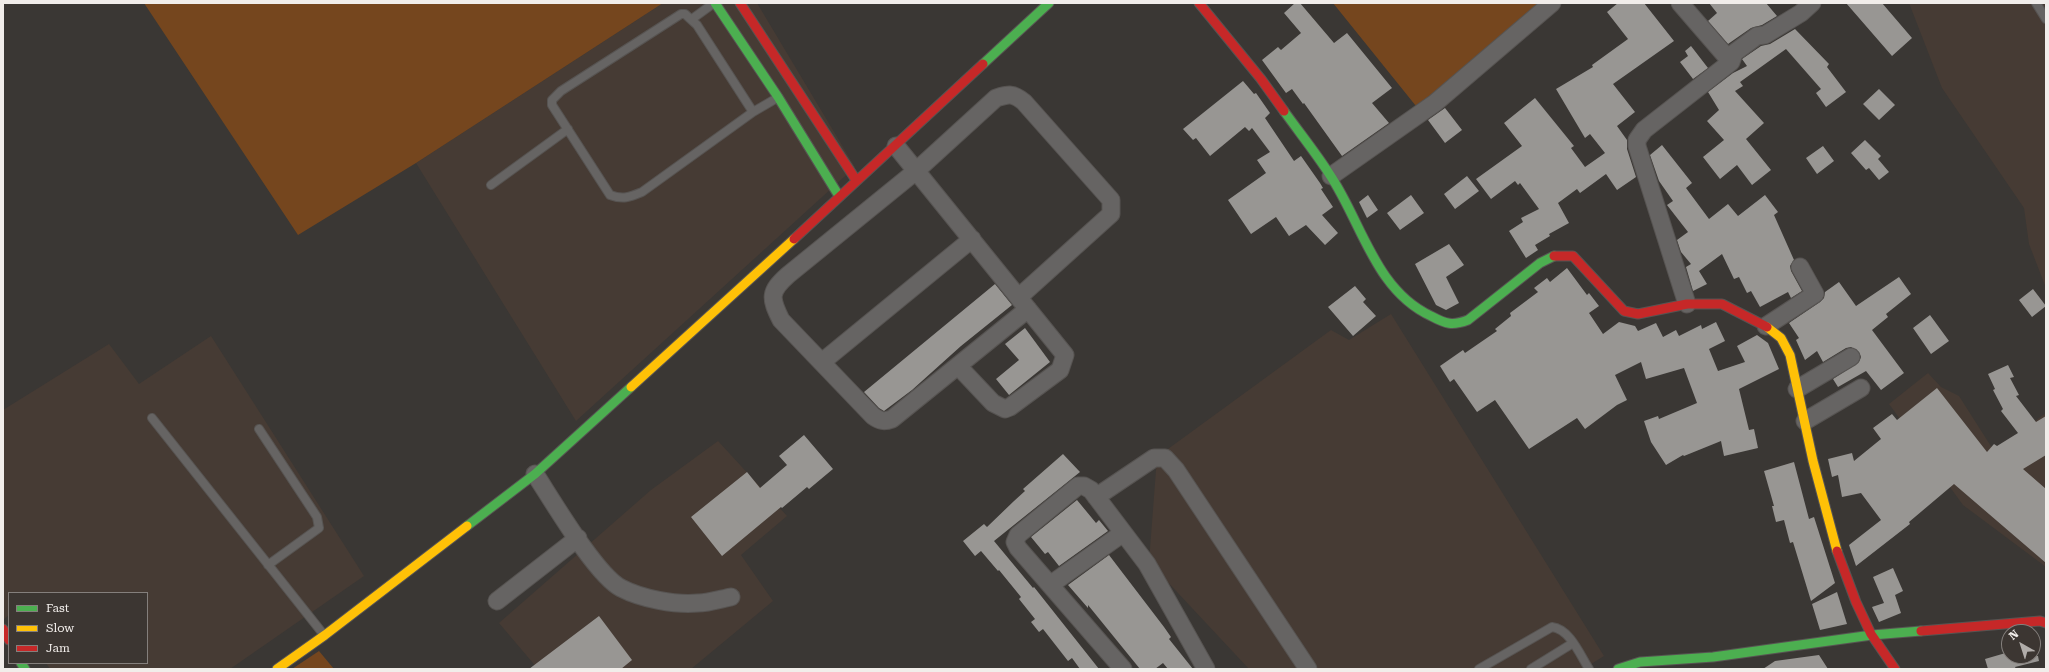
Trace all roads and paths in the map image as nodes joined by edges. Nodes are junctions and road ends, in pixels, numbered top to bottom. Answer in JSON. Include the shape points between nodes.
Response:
{"nodes":[{"id":1,"x":714,"y":3,"type":"edge"},
{"id":2,"x":740,"y":3,"type":"edge"},
{"id":3,"x":1048,"y":3,"type":"edge"},
{"id":4,"x":1199,"y":3,"type":"edge"},
{"id":5,"x":1552,"y":3,"type":"edge"},
{"id":6,"x":1680,"y":3,"type":"edge"},
{"id":7,"x":1812,"y":3,"type":"edge"},
{"id":8,"x":2036,"y":3,"type":"edge"},
{"id":9,"x":692,"y":19,"type":"junction"},
{"id":10,"x":2046,"y":19,"type":"edge"},
{"id":11,"x":1731,"y":62,"type":"junction"},
{"id":12,"x":778,"y":97,"type":"junction"},
{"id":13,"x":753,"y":112,"type":"junction"},
{"id":14,"x":568,"y":129,"type":"junction"},
{"id":15,"x":896,"y":146,"type":"junction"},
{"id":16,"x":916,"y":171,"type":"junction"},
{"id":17,"x":1331,"y":176,"type":"junction"},
{"id":18,"x":856,"y":180,"type":"junction"},
{"id":19,"x":491,"y":185,"type":"dead end"},
{"id":20,"x":838,"y":196,"type":"junction"},
{"id":21,"x":972,"y":239,"type":"junction"},
{"id":22,"x":1800,"y":267,"type":"dead end"},
{"id":23,"x":1023,"y":303,"type":"junction"},
{"id":24,"x":1687,"y":304,"type":"junction"},
{"id":25,"x":1766,"y":326,"type":"junction"},
{"id":26,"x":1851,"y":357,"type":"dead end"},
{"id":27,"x":822,"y":362,"type":"junction"},
{"id":28,"x":959,"y":367,"type":"junction"},
{"id":29,"x":1861,"y":388,"type":"dead end"},
{"id":30,"x":1797,"y":389,"type":"junction"},
{"id":31,"x":152,"y":418,"type":"dead end"},
{"id":32,"x":1805,"y":421,"type":"junction"},
{"id":33,"x":259,"y":429,"type":"dead end"},
{"id":34,"x":535,"y":474,"type":"junction"},
{"id":35,"x":1096,"y":497,"type":"junction"},
{"id":36,"x":1123,"y":533,"type":"junction"},
{"id":37,"x":578,"y":538,"type":"junction"},
{"id":38,"x":268,"y":565,"type":"junction"},
{"id":39,"x":1050,"y":585,"type":"junction"},
{"id":40,"x":731,"y":597,"type":"dead end"},
{"id":41,"x":498,"y":601,"type":"dead end"},
{"id":42,"x":2046,"y":623,"type":"edge"},
{"id":43,"x":3,"y":629,"type":"edge"},
{"id":44,"x":325,"y":635,"type":"junction"},
{"id":45,"x":1872,"y":635,"type":"junction"},
{"id":46,"x":8,"y":638,"type":"edge"},
{"id":47,"x":1573,"y":644,"type":"junction"},
{"id":48,"x":1717,"y":663,"type":"edge"},
{"id":49,"x":1685,"y":664,"type":"edge"},
{"id":50,"x":277,"y":669,"type":"edge"},
{"id":51,"x":1122,"y":669,"type":"edge"},
{"id":52,"x":1205,"y":669,"type":"edge"},
{"id":53,"x":1308,"y":669,"type":"edge"},
{"id":54,"x":1479,"y":669,"type":"edge"},
{"id":55,"x":1531,"y":669,"type":"edge"},
{"id":56,"x":1589,"y":669,"type":"edge"},
{"id":57,"x":1618,"y":669,"type":"edge"},
{"id":58,"x":1895,"y":669,"type":"edge"}],
"edges":[{"from":1,"to":9,"type":"lane"},
{"from":1,"to":12,"type":"street"},
{"from":2,"to":18,"type":"street"},
{"from":3,"to":15,"type":"street"},
{"from":4,"to":17,"type":"street","via":[[1261,79]]},
{"from":5,"to":17,"type":"street","via":[[1435,103]]},
{"from":6,"to":11,"type":"street"},
{"from":7,"to":11,"type":"street","via":[[1801,13],[1766,34],[1757,36],[1734,53]]},
{"from":8,"to":10,"type":"lane"},
{"from":9,"to":13,"type":"lane"},
{"from":9,"to":14,"type":"lane","via":[[681,14],[556,95],[552,105]]},
{"from":11,"to":24,"type":"street","via":[[1660,116],[1637,140]]},
{"from":12,"to":13,"type":"lane"},
{"from":12,"to":20,"type":"street"},
{"from":13,"to":14,"type":"lane","via":[[642,192],[627,198],[610,195]]},
{"from":14,"to":19,"type":"lane"},
{"from":15,"to":16,"type":"street"},
{"from":15,"to":18,"type":"street"},
{"from":16,"to":21,"type":"street"},
{"from":16,"to":23,"type":"street","via":[[996,98],[1016,95],[1111,200],[1110,214]]},
{"from":16,"to":27,"type":"street","via":[[776,286],[772,294],[774,306],[781,320]]},
{"from":17,"to":24,"type":"street","via":[[1391,286],[1415,309],[1443,322],[1455,325],[1468,320],[1540,263],[1556,255],[1573,256],[1624,311],[1638,314]]},
{"from":18,"to":20,"type":"street"},
{"from":20,"to":34,"type":"street"},
{"from":21,"to":23,"type":"street"},
{"from":21,"to":27,"type":"street"},
{"from":22,"to":25,"type":"street","via":[[1815,294]]},
{"from":23,"to":28,"type":"street"},
{"from":23,"to":28,"type":"street","via":[[1065,355],[1060,370],[1005,409],[993,403]]},
{"from":24,"to":25,"type":"street","via":[[1722,304]]},
{"from":25,"to":30,"type":"street","via":[[1781,338],[1790,355]]},
{"from":26,"to":30,"type":"street"},
{"from":27,"to":28,"type":"street","via":[[873,416],[886,422]]},
{"from":29,"to":32,"type":"street"},
{"from":30,"to":32,"type":"street"},
{"from":31,"to":38,"type":"lane"},
{"from":32,"to":45,"type":"street","via":[[1834,540]]},
{"from":33,"to":38,"type":"lane","via":[[317,516],[319,528]]},
{"from":34,"to":37,"type":"street"},
{"from":34,"to":44,"type":"street"},
{"from":35,"to":36,"type":"street"},
{"from":35,"to":39,"type":"street","via":[[1084,486],[1078,486],[1018,534],[1015,542],[1018,548]]},
{"from":35,"to":53,"type":"street","via":[[1154,458],[1165,458],[1176,470]]},
{"from":36,"to":39,"type":"street"},
{"from":36,"to":52,"type":"street","via":[[1147,564]]},
{"from":37,"to":40,"type":"street","via":[[604,573],[620,587],[675,602],[699,603]]},
{"from":37,"to":41,"type":"street"},
{"from":38,"to":44,"type":"lane"},
{"from":39,"to":51,"type":"street"},
{"from":42,"to":45,"type":"street","via":[[2040,621]]},
{"from":43,"to":46,"type":"street"},
{"from":44,"to":50,"type":"street"},
{"from":45,"to":48,"type":"street"},
{"from":45,"to":58,"type":"street"},
{"from":47,"to":54,"type":"lane","via":[[1560,628],[1552,627]]},
{"from":47,"to":55,"type":"lane"},
{"from":47,"to":56,"type":"lane"},
{"from":48,"to":49,"type":"street"},
{"from":49,"to":57,"type":"street","via":[[1640,662]]}]}
